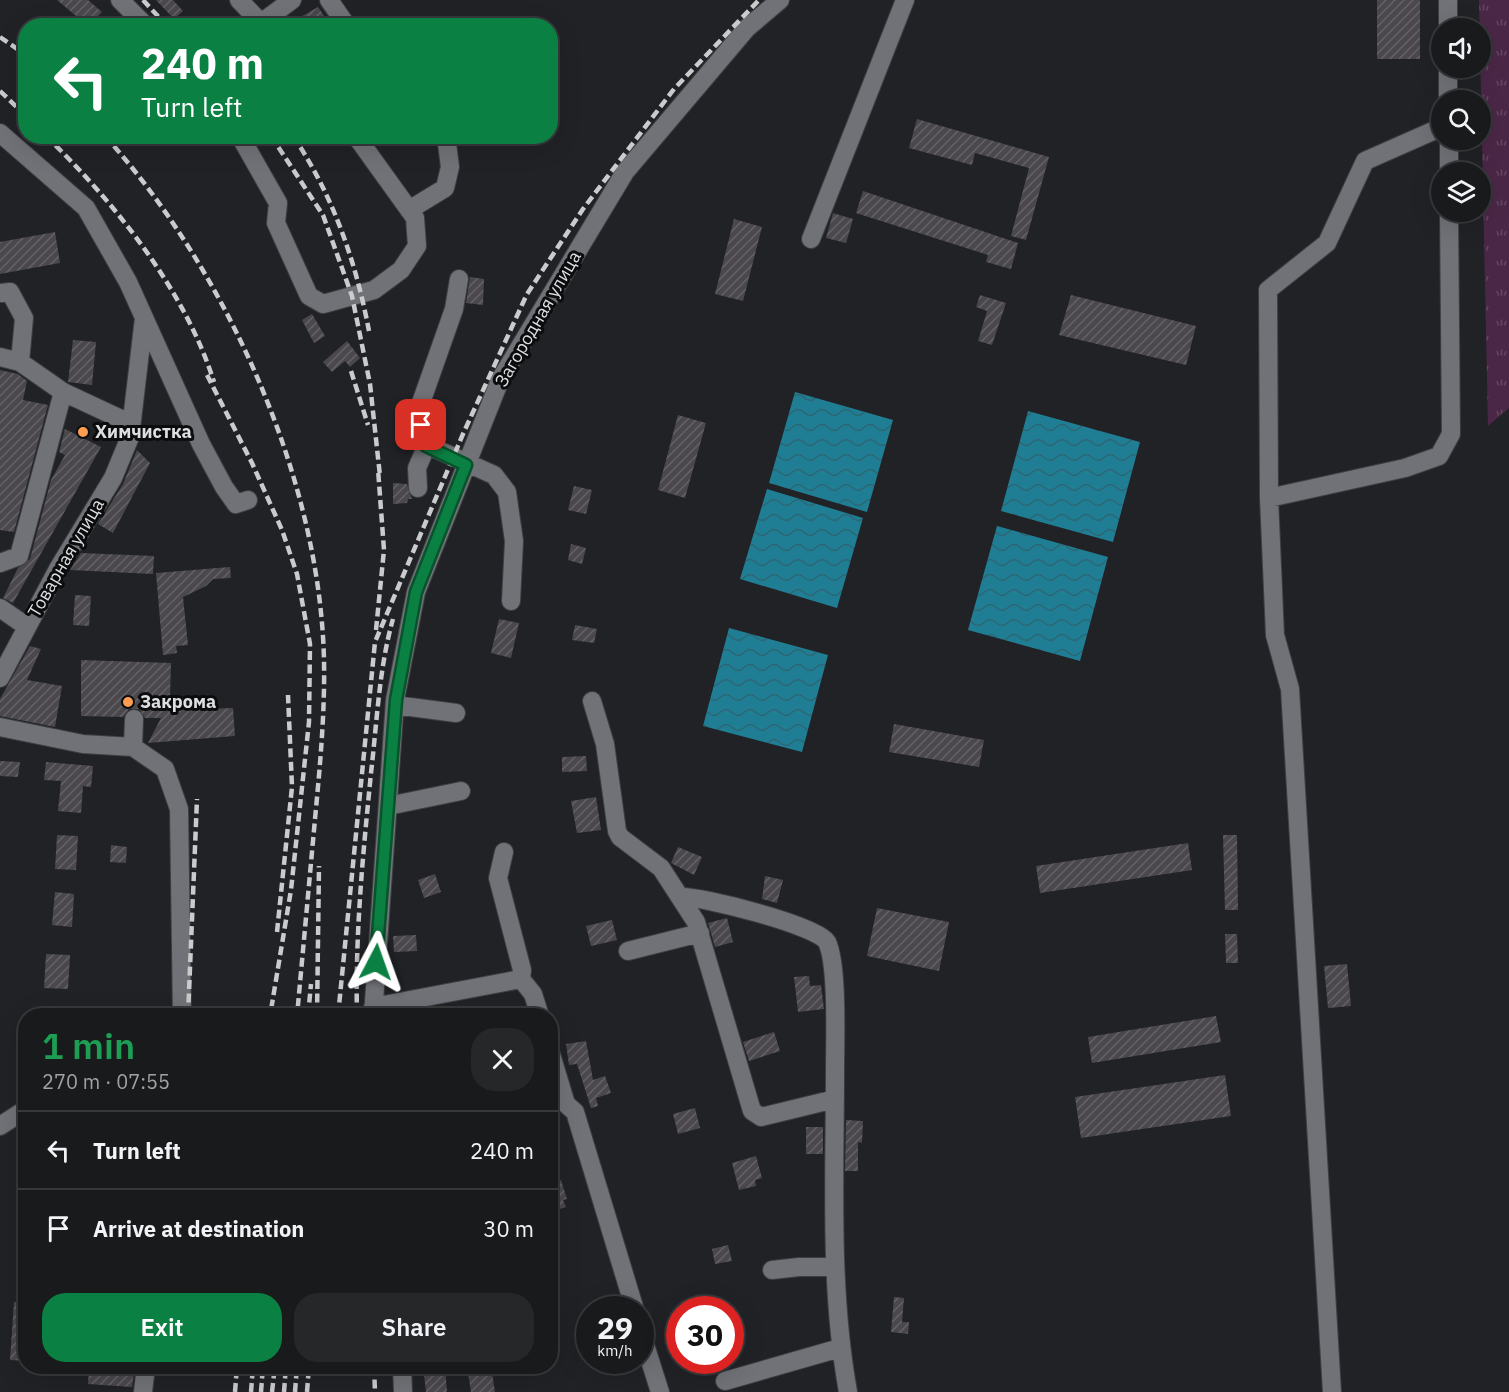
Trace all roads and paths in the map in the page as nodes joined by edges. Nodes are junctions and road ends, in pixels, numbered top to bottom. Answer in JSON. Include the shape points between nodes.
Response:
{"nodes":[{"id":1,"x":120,"y":0,"type":"edge"},
{"id":2,"x":239,"y":0,"type":"edge"},
{"id":3,"x":292,"y":0,"type":"edge"},
{"id":4,"x":329,"y":0,"type":"edge"},
{"id":5,"x":780,"y":0,"type":"edge"},
{"id":6,"x":905,"y":0,"type":"edge"},
{"id":7,"x":1448,"y":0,"type":"edge"},
{"id":8,"x":138,"y":18,"type":"edge"},
{"id":9,"x":257,"y":18,"type":"edge"},
{"id":10,"x":270,"y":18,"type":"edge"},
{"id":11,"x":341,"y":18,"type":"edge"},
{"id":12,"x":1448,"y":18,"type":"edge"},
{"id":13,"x":1431,"y":132,"type":"edge"},
{"id":14,"x":0,"y":134,"type":"edge"},
{"id":15,"x":245,"y":144,"type":"edge"},
{"id":16,"x":362,"y":144,"type":"edge"},
{"id":17,"x":447,"y":144,"type":"edge"},
{"id":18,"x":409,"y":210,"type":"junction"},
{"id":19,"x":1449,"y":222,"type":"edge"},
{"id":20,"x":811,"y":239,"type":"dead end"},
{"id":21,"x":459,"y":279,"type":"dead end"},
{"id":22,"x":0,"y":293,"type":"edge"},
{"id":23,"x":144,"y":318,"type":"junction"},
{"id":24,"x":0,"y":357,"type":"edge"},
{"id":25,"x":20,"y":362,"type":"junction"},
{"id":26,"x":63,"y":392,"type":"junction"},
{"id":27,"x":130,"y":436,"type":"junction"},
{"id":28,"x":426,"y":446,"type":"junction"},
{"id":29,"x":466,"y":465,"type":"junction"},
{"id":30,"x":418,"y":488,"type":"dead end"},
{"id":31,"x":1269,"y":498,"type":"junction"},
{"id":32,"x":248,"y":500,"type":"dead end"},
{"id":33,"x":0,"y":563,"type":"edge"},
{"id":34,"x":511,"y":601,"type":"dead end"},
{"id":35,"x":0,"y":608,"type":"edge"},
{"id":36,"x":27,"y":626,"type":"junction"},
{"id":37,"x":0,"y":678,"type":"edge"},
{"id":38,"x":592,"y":701,"type":"dead end"},
{"id":39,"x":395,"y":705,"type":"junction"},
{"id":40,"x":456,"y":713,"type":"dead end"},
{"id":41,"x":134,"y":719,"type":"dead end"},
{"id":42,"x":0,"y":727,"type":"edge"},
{"id":43,"x":133,"y":747,"type":"junction"},
{"id":44,"x":461,"y":791,"type":"dead end"},
{"id":45,"x":388,"y":806,"type":"junction"},
{"id":46,"x":504,"y":852,"type":"dead end"},
{"id":47,"x":681,"y":897,"type":"junction"},
{"id":48,"x":700,"y":933,"type":"junction"},
{"id":49,"x":628,"y":951,"type":"dead end"},
{"id":50,"x":521,"y":979,"type":"junction"},
{"id":51,"x":182,"y":1008,"type":"edge"},
{"id":52,"x":373,"y":1008,"type":"edge"},
{"id":53,"x":387,"y":1008,"type":"edge"},
{"id":54,"x":537,"y":1008,"type":"edge"},
{"id":55,"x":835,"y":1099,"type":"junction"},
{"id":56,"x":559,"y":1106,"type":"edge"},
{"id":57,"x":18,"y":1114,"type":"edge"},
{"id":58,"x":0,"y":1126,"type":"edge"},
{"id":59,"x":835,"y":1267,"type":"junction"},
{"id":60,"x":772,"y":1270,"type":"dead end"},
{"id":61,"x":630,"y":1296,"type":"edge"},
{"id":62,"x":840,"y":1348,"type":"junction"},
{"id":63,"x":654,"y":1373,"type":"edge"},
{"id":64,"x":145,"y":1374,"type":"edge"},
{"id":65,"x":402,"y":1374,"type":"edge"},
{"id":66,"x":725,"y":1381,"type":"dead end"},
{"id":67,"x":143,"y":1392,"type":"edge"},
{"id":68,"x":403,"y":1392,"type":"edge"},
{"id":69,"x":660,"y":1392,"type":"edge"},
{"id":70,"x":848,"y":1392,"type":"edge"},
{"id":71,"x":1332,"y":1392,"type":"edge"}],
"edges":[{"from":1,"to":8,"type":"street"},
{"from":2,"to":9,"type":"street"},
{"from":3,"to":10,"type":"street"},
{"from":4,"to":11,"type":"street"},
{"from":5,"to":29,"type":"street","name":"Загородная улица","via":[[747,28],[625,172],[500,380]]},
{"from":6,"to":20,"type":"street"},
{"from":7,"to":12,"type":"street"},
{"from":13,"to":31,"type":"street","via":[[1365,161],[1327,243],[1268,290]]},
{"from":14,"to":23,"type":"street","via":[[86,208]]},
{"from":15,"to":18,"type":"street","via":[[278,203],[276,223],[309,296],[323,304],[374,290],[401,270],[417,246],[416,218]]},
{"from":16,"to":18,"type":"street"},
{"from":17,"to":18,"type":"street","via":[[450,167],[445,188]]},
{"from":19,"to":31,"type":"street","via":[[1451,434],[1439,456],[1405,468]]},
{"from":21,"to":28,"type":"street","via":[[454,309],[417,414]]},
{"from":22,"to":25,"type":"street","via":[[10,292],[24,318]]},
{"from":23,"to":27,"type":"street","name":"Товарная улица"},
{"from":23,"to":32,"type":"street","via":[[224,487],[237,504]]},
{"from":24,"to":25,"type":"street"},
{"from":25,"to":26,"type":"street"},
{"from":26,"to":27,"type":"street","via":[[123,420]]},
{"from":26,"to":33,"type":"street","via":[[19,556]]},
{"from":27,"to":36,"type":"street","name":"Товарная улица","via":[[113,478]]},
{"from":28,"to":29,"type":"street"},
{"from":28,"to":30,"type":"street","via":[[417,468]]},
{"from":29,"to":34,"type":"street","via":[[494,475],[507,492],[514,542]]},
{"from":29,"to":39,"type":"street","name":"Загородная улица","via":[[416,592]]},
{"from":31,"to":71,"type":"street","via":[[1275,635],[1290,689]]},
{"from":35,"to":36,"type":"street"},
{"from":36,"to":37,"type":"street","name":"Товарная улица"},
{"from":38,"to":47,"type":"street","via":[[605,744],[620,837],[661,868]]},
{"from":39,"to":40,"type":"street"},
{"from":39,"to":45,"type":"street","name":"Загородная улица"},
{"from":41,"to":43,"type":"street"},
{"from":42,"to":43,"type":"street","via":[[83,744]]},
{"from":43,"to":51,"type":"street","via":[[165,769],[179,809]]},
{"from":44,"to":45,"type":"street"},
{"from":45,"to":52,"type":"street","name":"Загородная улица"},
{"from":46,"to":50,"type":"street","via":[[498,878]]},
{"from":47,"to":48,"type":"street"},
{"from":47,"to":55,"type":"street","via":[[695,896],[763,914],[816,932],[826,940],[832,980]]},
{"from":48,"to":49,"type":"street"},
{"from":48,"to":55,"type":"street","via":[[752,1111],[761,1117]]},
{"from":50,"to":53,"type":"street"},
{"from":50,"to":54,"type":"street","via":[[533,994]]},
{"from":55,"to":59,"type":"street"},
{"from":56,"to":61,"type":"street","via":[[575,1112]]},
{"from":57,"to":58,"type":"street"},
{"from":59,"to":60,"type":"street"},
{"from":59,"to":62,"type":"street"},
{"from":62,"to":66,"type":"street"},
{"from":62,"to":70,"type":"street"},
{"from":63,"to":69,"type":"street"},
{"from":64,"to":67,"type":"street"},
{"from":65,"to":68,"type":"street"}]}
